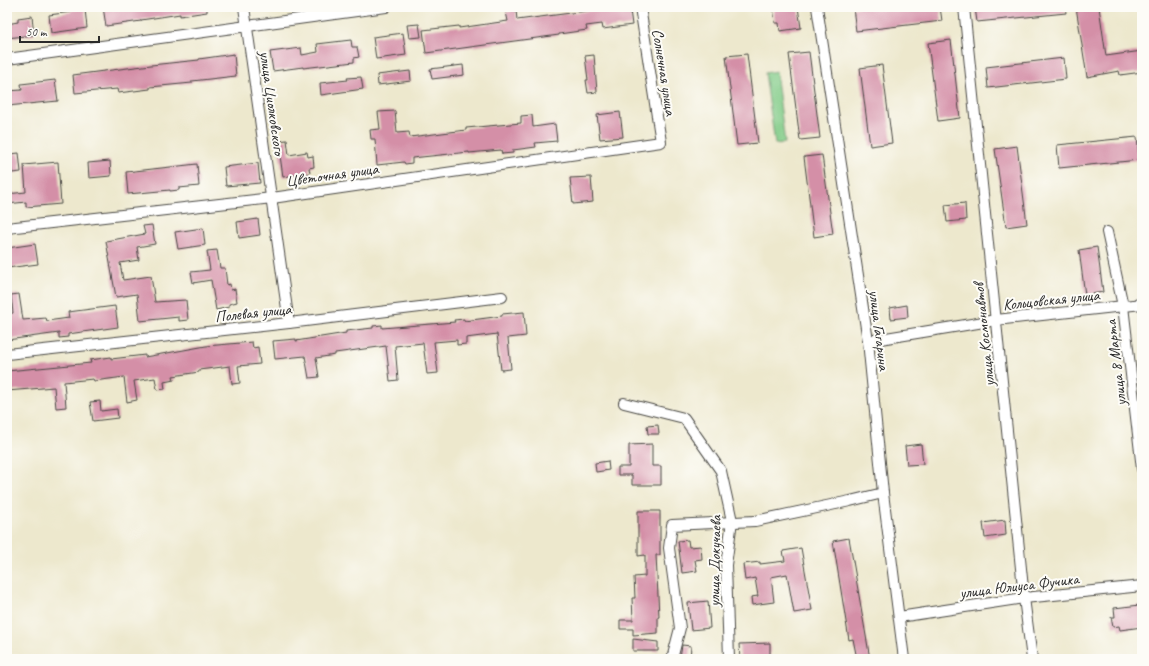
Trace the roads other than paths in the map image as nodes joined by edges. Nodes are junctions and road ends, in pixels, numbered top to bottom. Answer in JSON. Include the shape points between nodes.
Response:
{"nodes":[{"id":1,"x":244,"y":7,"type":"edge"},
{"id":2,"x":386,"y":7,"type":"edge"},
{"id":3,"x":640,"y":7,"type":"edge"},
{"id":4,"x":817,"y":7,"type":"edge"},
{"id":5,"x":964,"y":7,"type":"edge"},
{"id":6,"x":370,"y":8,"type":"edge"},
{"id":7,"x":246,"y":27,"type":"junction"},
{"id":8,"x":7,"y":59,"type":"edge"},
{"id":9,"x":661,"y":142,"type":"joint"},
{"id":10,"x":272,"y":198,"type":"junction"},
{"id":11,"x":7,"y":228,"type":"edge"},
{"id":12,"x":1107,"y":232,"type":"dead end"},
{"id":13,"x":502,"y":297,"type":"dead end"},
{"id":14,"x":1142,"y":304,"type":"edge"},
{"id":15,"x":1123,"y":306,"type":"junction"},
{"id":16,"x":996,"y":320,"type":"junction"},
{"id":17,"x":289,"y":323,"type":"junction"},
{"id":18,"x":868,"y":341,"type":"junction"},
{"id":19,"x":7,"y":354,"type":"edge"},
{"id":20,"x":624,"y":404,"type":"dead end"},
{"id":21,"x":1142,"y":469,"type":"edge"},
{"id":22,"x":883,"y":493,"type":"junction"},
{"id":23,"x":732,"y":521,"type":"junction"},
{"id":24,"x":1142,"y":586,"type":"edge"},
{"id":25,"x":1024,"y":598,"type":"junction"},
{"id":26,"x":899,"y":617,"type":"junction"},
{"id":27,"x":672,"y":659,"type":"edge"},
{"id":28,"x":729,"y":659,"type":"edge"},
{"id":29,"x":904,"y":659,"type":"edge"},
{"id":30,"x":1032,"y":659,"type":"edge"}],
"edges":[{"from":1,"to":7,"type":"street","name":"улица Циолковского"},
{"from":2,"to":6,"type":"street"},
{"from":3,"to":9,"type":"street","name":"Солнечная улица"},
{"from":4,"to":18,"type":"street","name":"улица Гагарина"},
{"from":5,"to":16,"type":"street","name":"улица Космонавтов"},
{"from":6,"to":7,"type":"street"},
{"from":7,"to":8,"type":"street"},
{"from":7,"to":10,"type":"street","name":"улица Циолковского"},
{"from":9,"to":10,"type":"street","name":"Цветочная улица"},
{"from":10,"to":11,"type":"street","name":"Цветочная улица"},
{"from":10,"to":17,"type":"street","name":"улица Циолковского"},
{"from":12,"to":15,"type":"street","name":"улица 8 Марта"},
{"from":13,"to":17,"type":"street","name":"Полевая улица"},
{"from":14,"to":15,"type":"street","name":"Кольцовская улица"},
{"from":15,"to":16,"type":"street","name":"Кольцовская улица"},
{"from":15,"to":21,"type":"street","name":"улица 8 Марта"},
{"from":16,"to":18,"type":"street","name":"Кольцовская улица"},
{"from":16,"to":25,"type":"street","name":"улица Космонавтов"},
{"from":17,"to":19,"type":"street","name":"Полевая улица"},
{"from":18,"to":22,"type":"street","name":"улица Гагарина"},
{"from":20,"to":23,"type":"street","name":"улица Докучаева","via":[[684,418],[721,471]]},
{"from":22,"to":23,"type":"street","via":[[755,521]]},
{"from":22,"to":26,"type":"street","name":"улица Гагарина"},
{"from":23,"to":27,"type":"street","via":[[672,525],[669,548],[680,628]]},
{"from":23,"to":28,"type":"street","name":"улица Докучаева","via":[[726,565]]},
{"from":24,"to":25,"type":"street","name":"улица Юлиуса Фучика"},
{"from":25,"to":26,"type":"street","name":"улица Юлиуса Фучика"},
{"from":25,"to":30,"type":"street","name":"улица Космонавтов"},
{"from":26,"to":29,"type":"street","name":"улица Гагарина"}]}
